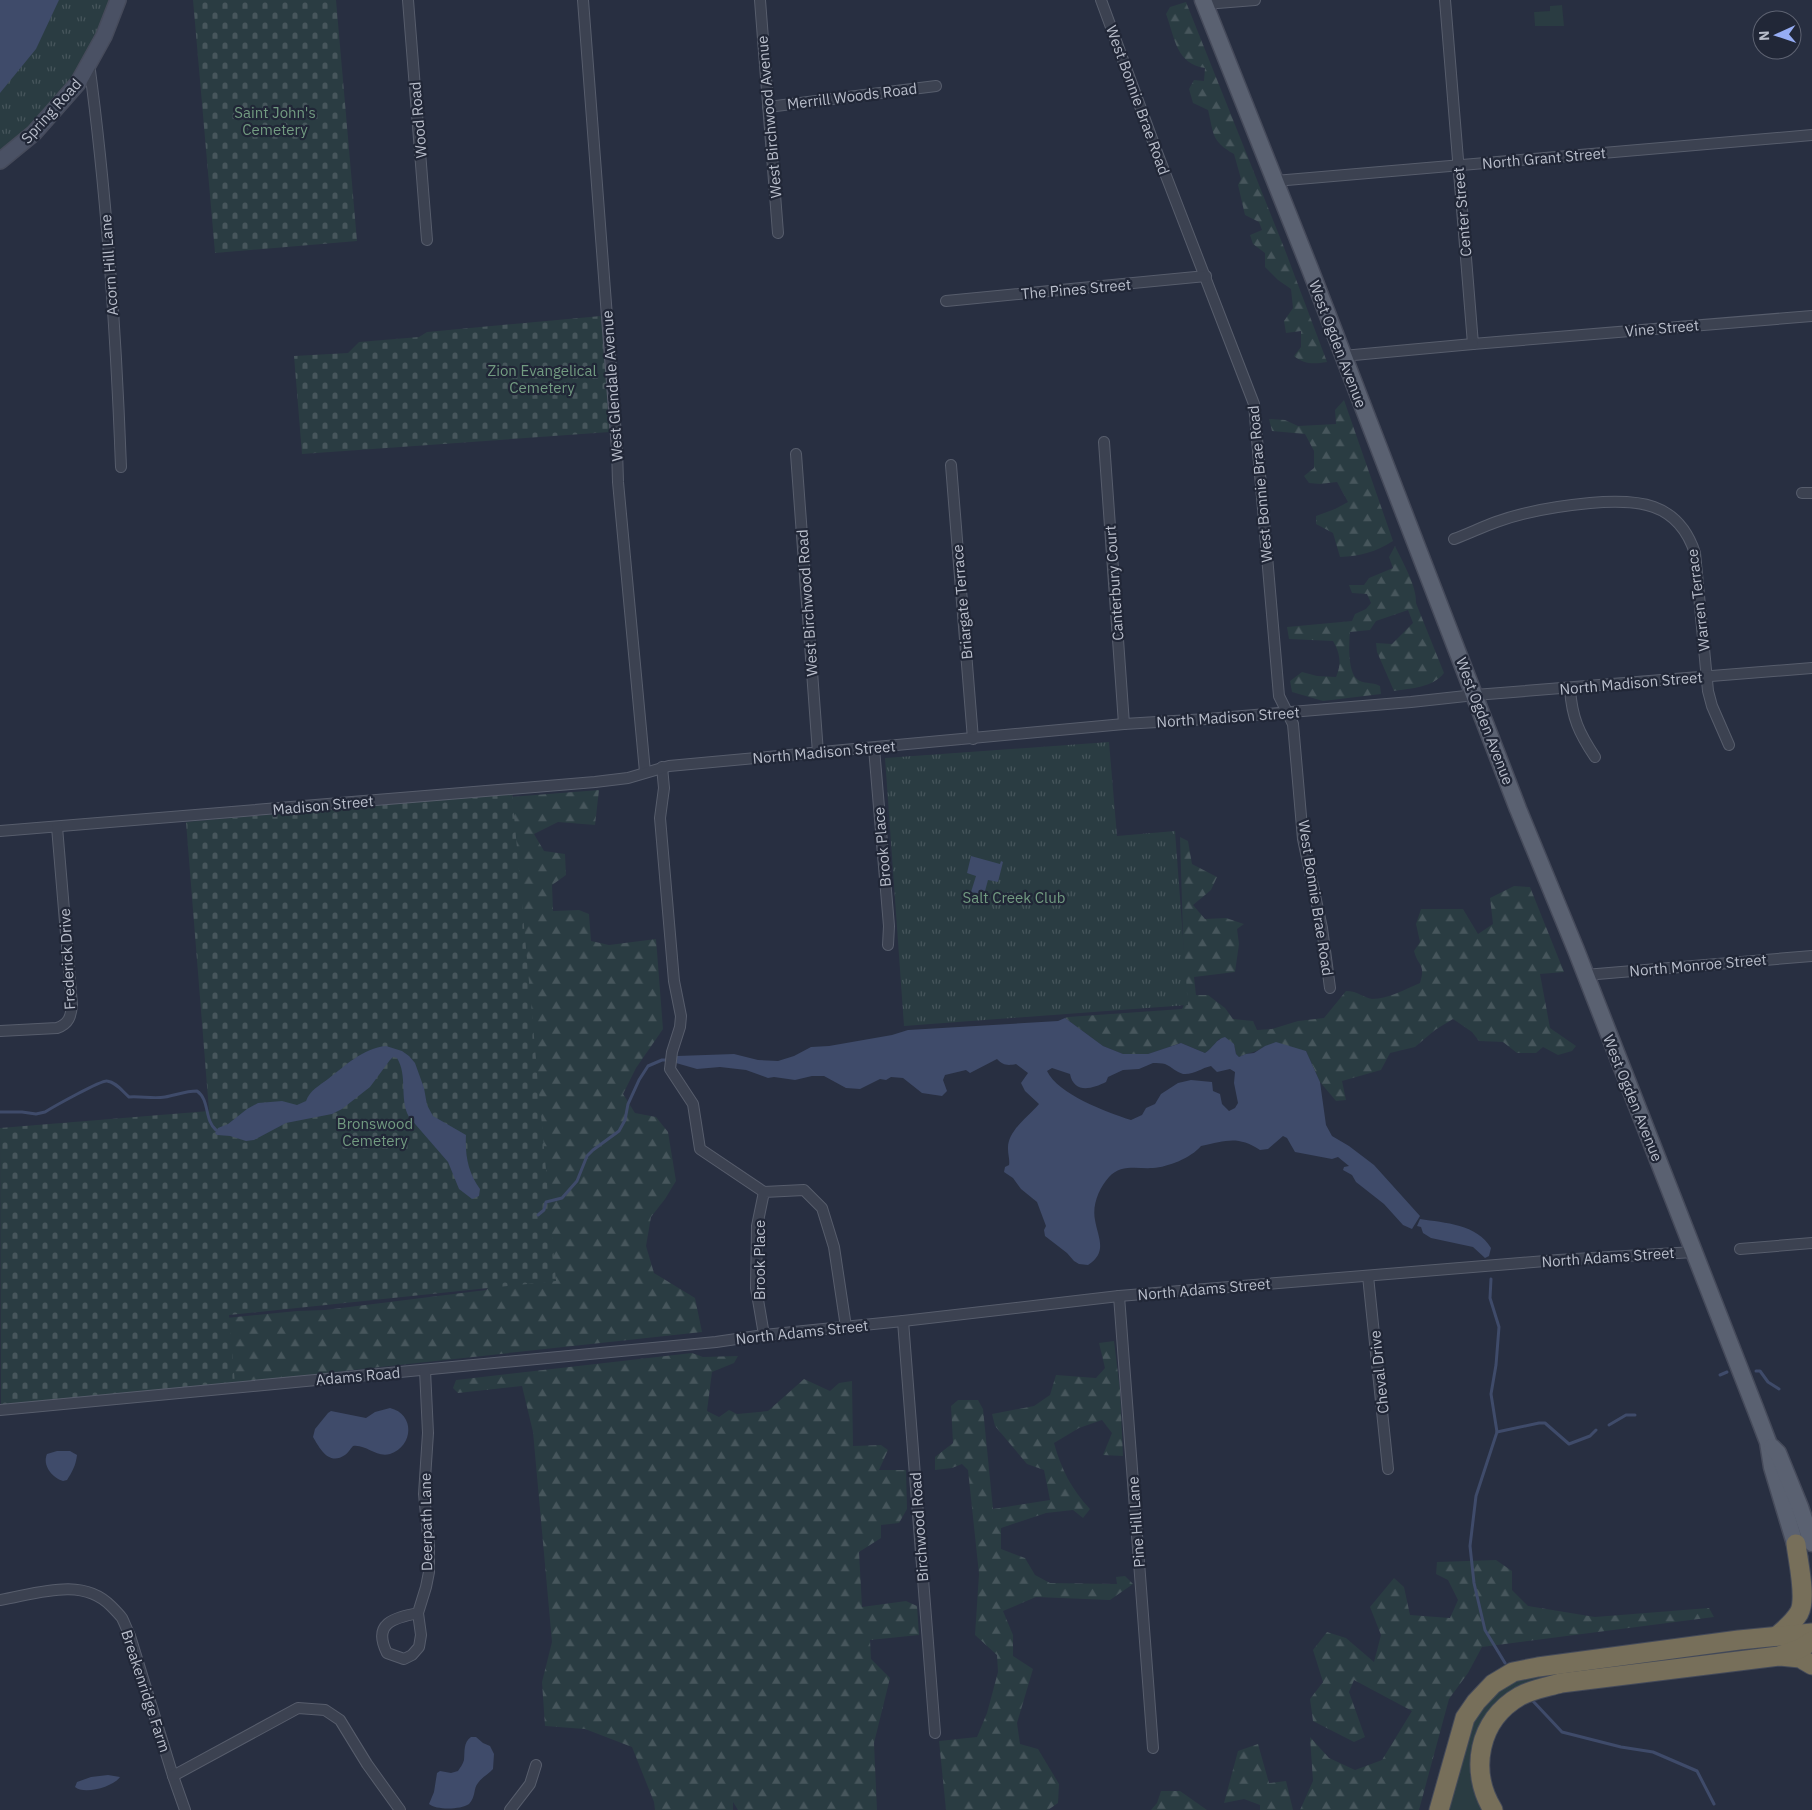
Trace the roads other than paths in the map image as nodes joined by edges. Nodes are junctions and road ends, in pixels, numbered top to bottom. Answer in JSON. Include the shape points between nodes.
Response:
{"nodes":[{"id":1,"x":118,"y":0,"type":"edge"},
{"id":2,"x":408,"y":0,"type":"edge"},
{"id":3,"x":583,"y":0,"type":"edge"},
{"id":4,"x":760,"y":0,"type":"edge"},
{"id":5,"x":1101,"y":0,"type":"edge"},
{"id":6,"x":1255,"y":0,"type":"edge"},
{"id":7,"x":1444,"y":0,"type":"edge"},
{"id":8,"x":1204,"y":2,"type":"edge"},
{"id":9,"x":90,"y":63,"type":"junction"},
{"id":10,"x":936,"y":86,"type":"dead end"},
{"id":11,"x":768,"y":107,"type":"junction"},
{"id":12,"x":1812,"y":135,"type":"edge"},
{"id":13,"x":0,"y":161,"type":"edge"},
{"id":14,"x":1458,"y":165,"type":"junction"},
{"id":15,"x":1275,"y":180,"type":"junction"},
{"id":16,"x":778,"y":233,"type":"dead end"},
{"id":17,"x":427,"y":240,"type":"dead end"},
{"id":18,"x":1206,"y":276,"type":"junction"},
{"id":19,"x":946,"y":301,"type":"dead end"},
{"id":20,"x":1812,"y":316,"type":"edge"},
{"id":21,"x":1473,"y":344,"type":"junction"},
{"id":22,"x":1343,"y":356,"type":"junction"},
{"id":23,"x":1104,"y":442,"type":"dead end"},
{"id":24,"x":796,"y":454,"type":"dead end"},
{"id":25,"x":951,"y":465,"type":"dead end"},
{"id":26,"x":121,"y":467,"type":"dead end"},
{"id":27,"x":1454,"y":540,"type":"dead end"},
{"id":28,"x":1812,"y":668,"type":"edge"},
{"id":29,"x":1707,"y":677,"type":"junction"},
{"id":30,"x":1570,"y":688,"type":"junction"},
{"id":31,"x":1475,"y":695,"type":"junction"},
{"id":32,"x":1288,"y":712,"type":"junction"},
{"id":33,"x":1124,"y":724,"type":"junction"},
{"id":34,"x":973,"y":739,"type":"junction"},
{"id":35,"x":1729,"y":745,"type":"dead end"},
{"id":36,"x":874,"y":748,"type":"junction"},
{"id":37,"x":818,"y":753,"type":"junction"},
{"id":38,"x":1595,"y":757,"type":"dead end"},
{"id":39,"x":662,"y":767,"type":"junction"},
{"id":40,"x":645,"y":772,"type":"junction"},
{"id":41,"x":57,"y":827,"type":"junction"},
{"id":42,"x":0,"y":831,"type":"edge"},
{"id":43,"x":888,"y":945,"type":"dead end"},
{"id":44,"x":1812,"y":956,"type":"edge"},
{"id":45,"x":1585,"y":975,"type":"junction"},
{"id":46,"x":1330,"y":988,"type":"dead end"},
{"id":47,"x":0,"y":1031,"type":"edge"},
{"id":48,"x":764,"y":1192,"type":"junction"},
{"id":49,"x":1812,"y":1243,"type":"edge"},
{"id":50,"x":1740,"y":1249,"type":"dead end"},
{"id":51,"x":1694,"y":1252,"type":"junction"},
{"id":52,"x":1368,"y":1276,"type":"junction"},
{"id":53,"x":1119,"y":1296,"type":"junction"},
{"id":54,"x":903,"y":1321,"type":"junction"},
{"id":55,"x":846,"y":1326,"type":"junction"},
{"id":56,"x":764,"y":1335,"type":"junction"},
{"id":57,"x":716,"y":1342,"type":"joint"},
{"id":58,"x":425,"y":1370,"type":"junction"},
{"id":59,"x":0,"y":1410,"type":"edge"},
{"id":60,"x":1388,"y":1469,"type":"dead end"},
{"id":61,"x":1804,"y":1544,"type":"edge"},
{"id":62,"x":0,"y":1600,"type":"edge"},
{"id":63,"x":1812,"y":1602,"type":"edge"},
{"id":64,"x":418,"y":1613,"type":"junction"},
{"id":65,"x":1812,"y":1633,"type":"edge"},
{"id":66,"x":1777,"y":1636,"type":"junction"},
{"id":67,"x":1812,"y":1641,"type":"edge"},
{"id":68,"x":1779,"y":1656,"type":"junction"},
{"id":69,"x":1812,"y":1666,"type":"edge"},
{"id":70,"x":935,"y":1733,"type":"dead end"},
{"id":71,"x":1153,"y":1748,"type":"dead end"},
{"id":72,"x":536,"y":1765,"type":"dead end"},
{"id":73,"x":173,"y":1776,"type":"junction"},
{"id":74,"x":185,"y":1810,"type":"edge"},
{"id":75,"x":400,"y":1810,"type":"edge"},
{"id":76,"x":510,"y":1810,"type":"edge"},
{"id":77,"x":1438,"y":1810,"type":"edge"},
{"id":78,"x":1493,"y":1810,"type":"edge"}],
"edges":[{"from":1,"to":9,"type":"street","name":"Spring Road"},
{"from":2,"to":17,"type":"street","name":"Wood Road"},
{"from":3,"to":40,"type":"street","name":"West Glendale Avenue","via":[[618,482]]},
{"from":4,"to":11,"type":"street","name":"West Birchwood Avenue"},
{"from":5,"to":18,"type":"street","name":"West Bonnie Brae Road"},
{"from":6,"to":8,"type":"street"},
{"from":7,"to":14,"type":"street","name":"Center Street"},
{"from":8,"to":15,"type":"main road","name":"West Ogden Avenue"},
{"from":9,"to":13,"type":"street","name":"Spring Road","via":[[78,83],[34,133]]},
{"from":9,"to":26,"type":"street","name":"Acorn Hill Lane","via":[[102,177]]},
{"from":10,"to":11,"type":"street","name":"Merrill Woods Road"},
{"from":11,"to":16,"type":"street","name":"West Birchwood Avenue"},
{"from":12,"to":14,"type":"street","name":"North Grant Street"},
{"from":14,"to":15,"type":"street","name":"North Grant Street"},
{"from":14,"to":21,"type":"street","name":"Center Street"},
{"from":15,"to":22,"type":"main road","name":"West Ogden Avenue"},
{"from":18,"to":19,"type":"street","name":"The Pines Street"},
{"from":18,"to":32,"type":"street","name":"West Bonnie Brae Road","via":[[1256,414],[1279,696]]},
{"from":20,"to":21,"type":"street","name":"Vine Street"},
{"from":21,"to":22,"type":"street"},
{"from":22,"to":31,"type":"main road","name":"West Ogden Avenue"},
{"from":23,"to":33,"type":"street","name":"Canterbury Court"},
{"from":24,"to":37,"type":"street","name":"West Birchwood Road"},
{"from":25,"to":34,"type":"street","name":"Briargate Terrace"},
{"from":27,"to":29,"type":"street","name":"Warren Terrace","via":[[1517,515],[1572,505],[1633,502],[1661,510],[1683,528],[1695,553]]},
{"from":28,"to":29,"type":"street","name":"North Madison Street"},
{"from":29,"to":30,"type":"street","name":"North Madison Street"},
{"from":29,"to":35,"type":"street","name":"Warren Terrace","via":[[1712,706]]},
{"from":30,"to":31,"type":"street","name":"North Madison Street"},
{"from":30,"to":38,"type":"street","via":[[1575,719]]},
{"from":31,"to":32,"type":"street","name":"North Madison Street"},
{"from":31,"to":45,"type":"main road","name":"West Ogden Avenue"},
{"from":32,"to":33,"type":"street","name":"North Madison Street"},
{"from":32,"to":46,"type":"street","name":"West Bonnie Brae Road","via":[[1293,724],[1303,839]]},
{"from":33,"to":34,"type":"street","name":"North Madison Street"},
{"from":34,"to":36,"type":"street","name":"North Madison Street"},
{"from":36,"to":37,"type":"street","name":"North Madison Street"},
{"from":36,"to":43,"type":"street","name":"Brook Place"},
{"from":37,"to":39,"type":"street","name":"North Madison Street"},
{"from":39,"to":40,"type":"street","name":"North Madison Street"},
{"from":39,"to":48,"type":"street","via":[[664,788],[660,818],[674,981],[681,1016],[670,1069],[693,1104],[700,1148]]},
{"from":40,"to":41,"type":"street","name":"Madison Street","via":[[628,778],[595,782]]},
{"from":41,"to":42,"type":"street","name":"Madison Street"},
{"from":41,"to":47,"type":"street","name":"Frederick Drive","via":[[72,1005],[70,1018],[57,1028]]},
{"from":44,"to":45,"type":"street","name":"North Monroe Street"},
{"from":45,"to":51,"type":"main road","name":"West Ogden Avenue"},
{"from":48,"to":55,"type":"street","via":[[804,1190],[822,1208],[834,1248]]},
{"from":48,"to":56,"type":"street","name":"Brook Place","via":[[757,1226],[756,1288]]},
{"from":49,"to":50,"type":"street"},
{"from":51,"to":52,"type":"street","name":"North Adams Street"},
{"from":51,"to":61,"type":"main road","name":"West Ogden Avenue","via":[[1768,1442],[1772,1467]]},
{"from":52,"to":53,"type":"street","name":"North Adams Street"},
{"from":52,"to":60,"type":"street","name":"Cheval Drive"},
{"from":53,"to":54,"type":"street","name":"North Adams Street"},
{"from":53,"to":71,"type":"street","name":"Pine Hill Lane"},
{"from":54,"to":55,"type":"street","name":"North Adams Street"},
{"from":54,"to":70,"type":"street","name":"Birchwood Road"},
{"from":55,"to":56,"type":"street","name":"North Adams Street"},
{"from":56,"to":57,"type":"street","name":"North Adams Street"},
{"from":57,"to":58,"type":"street","name":"Adams Road"},
{"from":58,"to":59,"type":"street","name":"Adams Road"},
{"from":58,"to":64,"type":"street","name":"Deerpath Lane","via":[[428,1433],[424,1494],[429,1572]]},
{"from":61,"to":63,"type":"main road","name":"West Ogden Avenue"},
{"from":61,"to":66,"type":"highway","via":[[1800,1611]]},
{"from":62,"to":73,"type":"street","name":"Breakenridge Farm","via":[[77,1589],[109,1604],[121,1616]]},
{"from":64,"to":64,"type":"street","name":"Deerpath Lane","via":[[419,1646],[404,1659],[387,1653],[381,1642],[386,1626],[393,1619]]},
{"from":65,"to":66,"type":"highway"},
{"from":66,"to":77,"type":"highway","via":[[1513,1672],[1493,1684],[1465,1718]]},
{"from":67,"to":68,"type":"highway"},
{"from":68,"to":69,"type":"highway","via":[[1800,1658]]},
{"from":68,"to":78,"type":"highway","via":[[1561,1683],[1520,1696],[1502,1710],[1483,1740],[1480,1774],[1483,1791]]},
{"from":72,"to":76,"type":"street","via":[[530,1784]]},
{"from":73,"to":74,"type":"street","name":"Breakenridge Farm"},
{"from":73,"to":75,"type":"street","via":[[298,1708],[325,1710],[340,1720]]}]}
